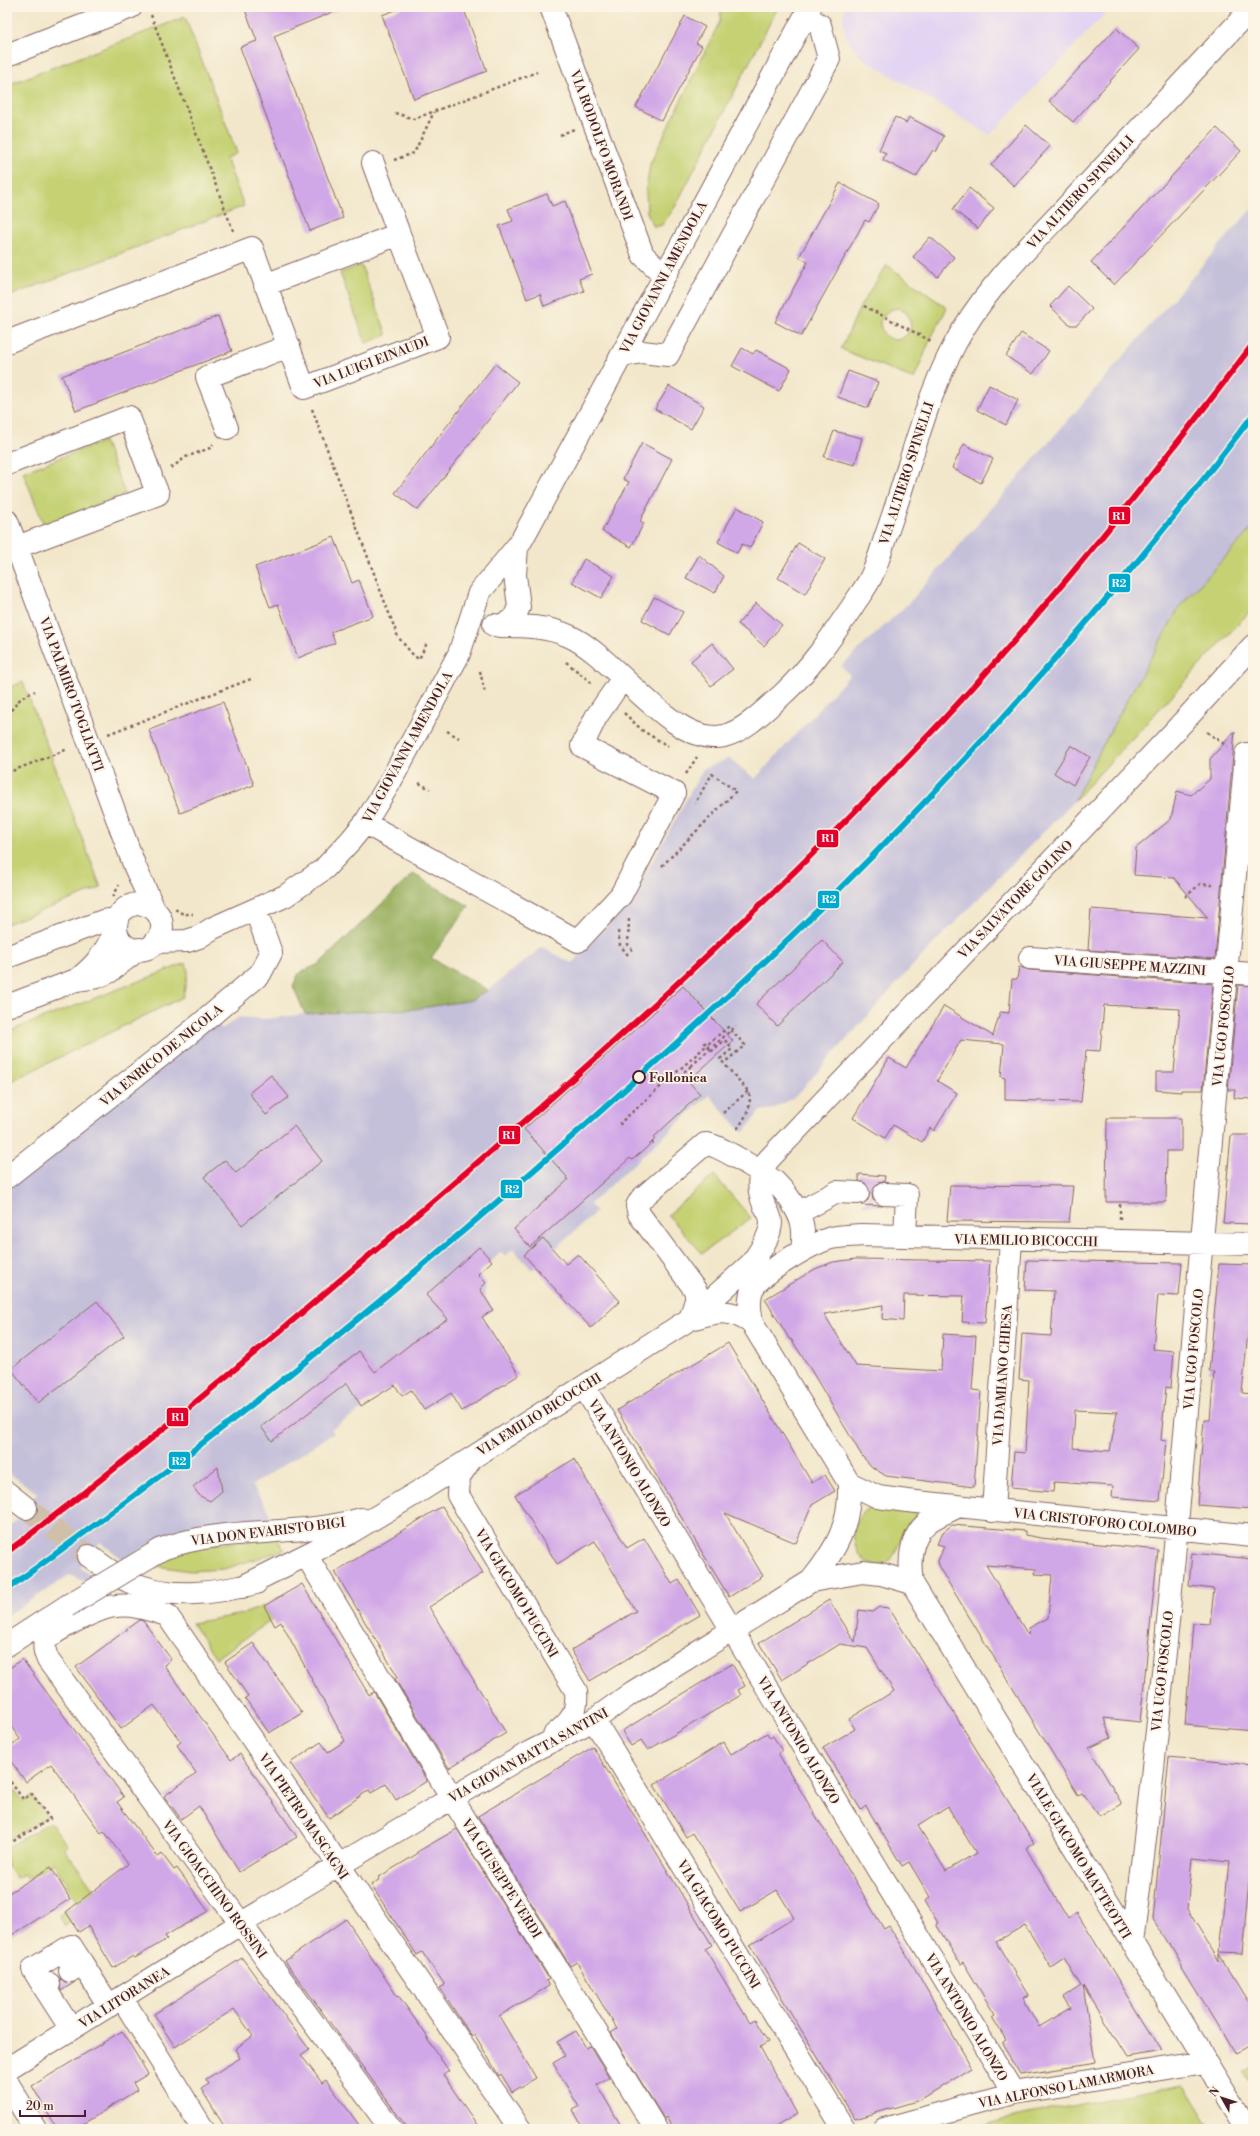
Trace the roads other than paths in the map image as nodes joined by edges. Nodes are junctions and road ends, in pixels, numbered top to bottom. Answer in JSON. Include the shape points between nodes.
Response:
{"nodes":[{"id":1,"x":551,"y":7,"type":"edge"},
{"id":2,"x":1253,"y":7,"type":"edge"},
{"id":3,"x":141,"y":10,"type":"edge"},
{"id":4,"x":807,"y":11,"type":"edge"},
{"id":5,"x":7,"y":54,"type":"edge"},
{"id":6,"x":373,"y":166,"type":"road end"},
{"id":7,"x":399,"y":234,"type":"junction"},
{"id":8,"x":664,"y":275,"type":"junction"},
{"id":9,"x":266,"y":285,"type":"junction"},
{"id":10,"x":7,"y":342,"type":"edge"},
{"id":11,"x":289,"y":346,"type":"junction"},
{"id":12,"x":621,"y":356,"type":"junction"},
{"id":13,"x":226,"y":428,"type":"road end"},
{"id":14,"x":7,"y":464,"type":"edge"},
{"id":15,"x":11,"y":538,"type":"edge"},
{"id":16,"x":517,"y":547,"type":"junction"},
{"id":17,"x":517,"y":594,"type":"junction"},
{"id":18,"x":479,"y":597,"type":"junction"},
{"id":19,"x":499,"y":626,"type":"junction"},
{"id":20,"x":1253,"y":646,"type":"edge"},
{"id":21,"x":459,"y":654,"type":"junction"},
{"id":22,"x":623,"y":678,"type":"junction"},
{"id":23,"x":1250,"y":754,"type":"edge"},
{"id":24,"x":365,"y":823,"type":"junction"},
{"id":25,"x":135,"y":867,"type":"junction"},
{"id":26,"x":161,"y":910,"type":"junction"},
{"id":27,"x":256,"y":911,"type":"junction"},
{"id":28,"x":119,"y":920,"type":"junction"},
{"id":29,"x":213,"y":928,"type":"junction"},
{"id":30,"x":147,"y":946,"type":"junction"},
{"id":31,"x":7,"y":957,"type":"edge"},
{"id":32,"x":1030,"y":958,"type":"dead end"},
{"id":33,"x":1228,"y":972,"type":"junction"},
{"id":34,"x":1253,"y":974,"type":"edge"},
{"id":35,"x":76,"y":980,"type":"junction"},
{"id":36,"x":7,"y":1006,"type":"edge"},
{"id":37,"x":7,"y":1177,"type":"edge"},
{"id":38,"x":767,"y":1178,"type":"junction"},
{"id":39,"x":858,"y":1193,"type":"dead end"},
{"id":40,"x":884,"y":1194,"type":"dead end"},
{"id":41,"x":798,"y":1213,"type":"junction"},
{"id":42,"x":769,"y":1231,"type":"junction"},
{"id":43,"x":905,"y":1236,"type":"junction"},
{"id":44,"x":1011,"y":1240,"type":"junction"},
{"id":45,"x":1202,"y":1244,"type":"junction"},
{"id":46,"x":1253,"y":1244,"type":"edge"},
{"id":47,"x":802,"y":1250,"type":"junction"},
{"id":48,"x":690,"y":1319,"type":"junction"},
{"id":49,"x":752,"y":1323,"type":"junction"},
{"id":50,"x":584,"y":1387,"type":"junction"},
{"id":51,"x":476,"y":1454,"type":"junction"},
{"id":52,"x":850,"y":1483,"type":"junction"},
{"id":53,"x":423,"y":1489,"type":"junction"},
{"id":54,"x":7,"y":1493,"type":"edge"},
{"id":55,"x":458,"y":1495,"type":"junction"},
{"id":56,"x":957,"y":1507,"type":"junction"},
{"id":57,"x":26,"y":1508,"type":"tunnel mouth"},
{"id":58,"x":389,"y":1510,"type":"junction"},
{"id":59,"x":992,"y":1511,"type":"junction"},
{"id":60,"x":1177,"y":1529,"type":"junction"},
{"id":61,"x":1253,"y":1536,"type":"edge"},
{"id":62,"x":89,"y":1556,"type":"tunnel mouth"},
{"id":63,"x":312,"y":1565,"type":"junction"},
{"id":64,"x":811,"y":1581,"type":"junction"},
{"id":65,"x":912,"y":1583,"type":"junction"},
{"id":66,"x":242,"y":1587,"type":"junction"},
{"id":67,"x":733,"y":1631,"type":"junction"},
{"id":68,"x":7,"y":1645,"type":"edge"},
{"id":69,"x":44,"y":1647,"type":"joint"},
{"id":70,"x":576,"y":1692,"type":"junction"},
{"id":71,"x":633,"y":1692,"type":"junction"},
{"id":72,"x":594,"y":1720,"type":"junction"},
{"id":73,"x":530,"y":1752,"type":"junction"},
{"id":74,"x":452,"y":1798,"type":"junction"},
{"id":75,"x":338,"y":1866,"type":"junction"},
{"id":76,"x":240,"y":1924,"type":"junction"},
{"id":77,"x":1132,"y":1943,"type":"junction"},
{"id":78,"x":115,"y":2002,"type":"junction"},
{"id":79,"x":71,"y":2029,"type":"junction"},
{"id":80,"x":1204,"y":2062,"type":"junction"},
{"id":81,"x":7,"y":2069,"type":"edge"},
{"id":82,"x":7,"y":2082,"type":"edge"},
{"id":83,"x":1014,"y":2093,"type":"junction"},
{"id":84,"x":35,"y":2129,"type":"edge"},
{"id":85,"x":203,"y":2129,"type":"edge"},
{"id":86,"x":391,"y":2129,"type":"edge"},
{"id":87,"x":520,"y":2129,"type":"edge"},
{"id":88,"x":656,"y":2129,"type":"edge"},
{"id":89,"x":844,"y":2129,"type":"edge"},
{"id":90,"x":884,"y":2129,"type":"edge"},
{"id":91,"x":1247,"y":2129,"type":"edge"}],
"edges":[{"from":1,"to":8,"type":"street","name":"VIA RODOLFO MORANDI","via":[[643,256]]},
{"from":2,"to":22,"type":"street","name":"VIA ALTIERO SPINELLI","via":[[995,286],[976,310],[952,349],[931,398],[900,500],[871,578],[827,644],[792,685],[738,730],[724,736],[709,737],[694,734],[680,726]]},
{"from":3,"to":5,"type":"street"},
{"from":4,"to":8,"type":"street","name":"VIA GIOVANNI AMENDOLA"},
{"from":4,"to":12,"type":"street","via":[[820,25],[829,59],[668,355],[642,352]]},
{"from":6,"to":7,"type":"street","name":"VIA LUIGI EINAUDI"},
{"from":7,"to":9,"type":"street"},
{"from":7,"to":11,"type":"street","name":"VIA LUIGI EINAUDI","via":[[438,337],[304,388]]},
{"from":8,"to":12,"type":"street","name":"VIA GIOVANNI AMENDOLA"},
{"from":9,"to":10,"type":"street","name":"VIA LUIGI EINAUDI","via":[[252,248]]},
{"from":9,"to":11,"type":"street","name":"VIA LUIGI EINAUDI"},
{"from":11,"to":13,"type":"street","via":[[207,377]]},
{"from":12,"to":16,"type":"street","name":"VIA GIOVANNI AMENDOLA"},
{"from":14,"to":15,"type":"street","via":[[129,417],[158,494]]},
{"from":15,"to":25,"type":"street","name":"VIA PALMIRO TOGLIATTI"},
{"from":16,"to":17,"type":"street","name":"VIA GIOVANNI AMENDOLA"},
{"from":16,"to":18,"type":"street","name":"VIA GIOVANNI AMENDOLA"},
{"from":17,"to":18,"type":"street","via":[[513,588],[501,582],[488,585]]},
{"from":17,"to":19,"type":"street","name":"VIA GIOVANNI AMENDOLA","via":[[517,614],[513,620]]},
{"from":18,"to":19,"type":"street","via":[[481,617],[485,622]]},
{"from":18,"to":21,"type":"street","name":"VIA GIOVANNI AMENDOLA"},
{"from":19,"to":21,"type":"street","name":"VIA GIOVANNI AMENDOLA"},
{"from":19,"to":22,"type":"street","name":"VIA ALTIERO SPINELLI","via":[[539,626],[570,636],[595,653]]},
{"from":20,"to":38,"type":"street","name":"VIA SALVATORE GOLINO","via":[[777,1151],[764,1166]]},
{"from":21,"to":24,"type":"street","name":"VIA GIOVANNI AMENDOLA","via":[[389,784]]},
{"from":22,"to":24,"type":"street","via":[[596,717],[582,746],[674,793],[621,895],[578,941]]},
{"from":23,"to":33,"type":"street","name":"VIA UGO FOSCOLO"},
{"from":24,"to":27,"type":"street","name":"VIA GIOVANNI AMENDOLA","via":[[324,869],[285,896]]},
{"from":25,"to":26,"type":"street","name":"VIA PALMIRO TOGLIATTI"},
{"from":25,"to":28,"type":"street","via":[[129,894]]},
{"from":26,"to":28,"type":"street","name":"VIA GIOVANNI AMENDOLA","via":[[138,904]]},
{"from":26,"to":29,"type":"street","name":"VIA GIOVANNI AMENDOLA","via":[[169,923],[185,928]]},
{"from":26,"to":30,"type":"street","via":[[161,930]]},
{"from":27,"to":29,"type":"street","name":"VIA GIOVANNI AMENDOLA"},
{"from":27,"to":37,"type":"street","name":"VIA ENRICO DE NICOLA","via":[[271,953],[260,974],[196,1028]]},
{"from":28,"to":30,"type":"street","via":[[124,943]]},
{"from":28,"to":31,"type":"street","name":"VIA GIOVANNI AMENDOLA","via":[[103,920]]},
{"from":28,"to":35,"type":"street","via":[[105,953]]},
{"from":29,"to":30,"type":"street","name":"VIA GIOVANNI AMENDOLA","via":[[199,938]]},
{"from":30,"to":35,"type":"street","via":[[109,972],[97,977]]},
{"from":32,"to":33,"type":"street","name":"VIA GIUSEPPE MAZZINI"},
{"from":33,"to":34,"type":"street","name":"VIA GIUSEPPE MAZZINI"},
{"from":33,"to":45,"type":"street","name":"VIA UGO FOSCOLO"},
{"from":35,"to":36,"type":"street"},
{"from":38,"to":41,"type":"street","via":[[790,1200]]},
{"from":38,"to":42,"type":"street","via":[[759,1190],[771,1222]]},
{"from":38,"to":48,"type":"street","via":[[726,1150],[708,1143],[639,1202],[639,1214],[696,1291]]},
{"from":39,"to":41,"type":"street","via":[[837,1192]]},
{"from":40,"to":43,"type":"street","via":[[907,1195]]},
{"from":41,"to":47,"type":"street","via":[[804,1226]]},
{"from":42,"to":47,"type":"street","via":[[784,1248]]},
{"from":42,"to":48,"type":"street","via":[[751,1264]]},
{"from":43,"to":44,"type":"street","name":"VIA EMILIO BICOCCHI"},
{"from":43,"to":47,"type":"street","name":"VIA EMILIO BICOCCHI","via":[[861,1235],[835,1238]]},
{"from":44,"to":45,"type":"street","name":"VIA EMILIO BICOCCHI"},
{"from":44,"to":59,"type":"street","name":"VIA DAMIANO CHIESA"},
{"from":45,"to":46,"type":"street","name":"VIA EMILIO BICOCCHI"},
{"from":45,"to":60,"type":"street","name":"VIA UGO FOSCOLO"},
{"from":47,"to":49,"type":"street","name":"VIA EMILIO BICOCCHI","via":[[763,1276],[753,1288],[750,1296]]},
{"from":48,"to":49,"type":"street","via":[[722,1311],[736,1313]]},
{"from":48,"to":50,"type":"street","name":"VIA EMILIO BICOCCHI"},
{"from":49,"to":52,"type":"street"},
{"from":50,"to":51,"type":"street","name":"VIA EMILIO BICOCCHI"},
{"from":50,"to":67,"type":"street","name":"VIA ANTONIO ALONZO"},
{"from":51,"to":53,"type":"street","name":"VIA EMILIO BICOCCHI"},
{"from":51,"to":55,"type":"street","via":[[458,1477]]},
{"from":52,"to":56,"type":"street","name":"VIA CRISTOFORO COLOMBO","via":[[878,1497]]},
{"from":52,"to":64,"type":"street","via":[[850,1502],[842,1534],[830,1557]]},
{"from":53,"to":55,"type":"street","via":[[443,1488]]},
{"from":53,"to":58,"type":"street","name":"VIA EMILIO BICOCCHI"},
{"from":54,"to":57,"type":"street"},
{"from":55,"to":70,"type":"street","name":"VIA GIACOMO PUCCINI"},
{"from":56,"to":59,"type":"street","name":"VIA CRISTOFORO COLOMBO"},
{"from":56,"to":65,"type":"street","via":[[927,1523],[917,1535],[911,1550]]},
{"from":58,"to":63,"type":"street","name":"VIA EMILIO BICOCCHI","via":[[354,1539]]},
{"from":58,"to":66,"type":"street","name":"VIA EMILIO BICOCCHI","via":[[305,1557]]},
{"from":58,"to":68,"type":"street","name":"VIA DON EVARISTO BIGI","bridge":true,"via":[[332,1526],[203,1537],[178,1543],[162,1549]]},
{"from":59,"to":60,"type":"street","name":"VIA CRISTOFORO COLOMBO"},
{"from":60,"to":61,"type":"street","name":"VIA CRISTOFORO COLOMBO"},
{"from":60,"to":77,"type":"street","name":"VIA UGO FOSCOLO"},
{"from":62,"to":66,"type":"street","name":"VIA EMILIO BICOCCHI","via":[[127,1581],[152,1590],[192,1594]]},
{"from":63,"to":66,"type":"street","name":"VIA EMILIO BICOCCHI"},
{"from":63,"to":74,"type":"street","name":"VIA GIUSEPPE VERDI"},
{"from":64,"to":65,"type":"street","via":[[863,1572]]},
{"from":64,"to":67,"type":"street","name":"VIA GIOVAN BATTA SANTINI"},
{"from":65,"to":77,"type":"street","name":"VIALE GIACOMO MATTEOTTI"},
{"from":67,"to":71,"type":"street","name":"VIA GIOVAN BATTA SANTINI"},
{"from":67,"to":83,"type":"street","name":"VIA ANTONIO ALONZO"},
{"from":69,"to":75,"type":"street","name":"VIA PIETRO MASCAGNI","via":[[49,1638],[98,1609],[138,1606],[167,1615]]},
{"from":69,"to":76,"type":"street","name":"VIA GIOACCHINO ROSSINI","via":[[51,1664]]},
{"from":70,"to":71,"type":"street","via":[[594,1699],[616,1698]]},
{"from":70,"to":73,"type":"street","via":[[577,1704],[564,1728]]},
{"from":71,"to":72,"type":"street","name":"VIA GIOVAN BATTA SANTINI"},
{"from":72,"to":73,"type":"street","name":"VIA GIOVAN BATTA SANTINI"},
{"from":72,"to":89,"type":"street","name":"VIA GIACOMO PUCCINI"},
{"from":73,"to":74,"type":"street","name":"VIA GIOVAN BATTA SANTINI"},
{"from":74,"to":75,"type":"street","name":"VIA GIOVAN BATTA SANTINI"},
{"from":74,"to":88,"type":"street","name":"VIA GIUSEPPE VERDI"},
{"from":75,"to":76,"type":"street","name":"VIA GIOVAN BATTA SANTINI"},
{"from":75,"to":87,"type":"street","name":"VIA PIETRO MASCAGNI"},
{"from":76,"to":78,"type":"street","name":"VIA LITORANEA"},
{"from":76,"to":86,"type":"street","name":"VIA GIOACCHINO ROSSINI"},
{"from":77,"to":80,"type":"street","name":"VIALE GIACOMO MATTEOTTI"},
{"from":78,"to":79,"type":"street","name":"VIA LITORANEA"},
{"from":78,"to":79,"type":"street","via":[[75,1968],[70,1946],[33,1969],[47,1986]]},
{"from":78,"to":85,"type":"street"},
{"from":79,"to":81,"type":"street","name":"VIA LITORANEA"},
{"from":80,"to":83,"type":"street","name":"VIA ALFONSO LAMARMORA"},
{"from":80,"to":91,"type":"street","name":"VIALE GIACOMO MATTEOTTI"},
{"from":82,"to":84,"type":"street"},
{"from":83,"to":90,"type":"street","name":"VIA ALFONSO LAMARMORA"}]}
